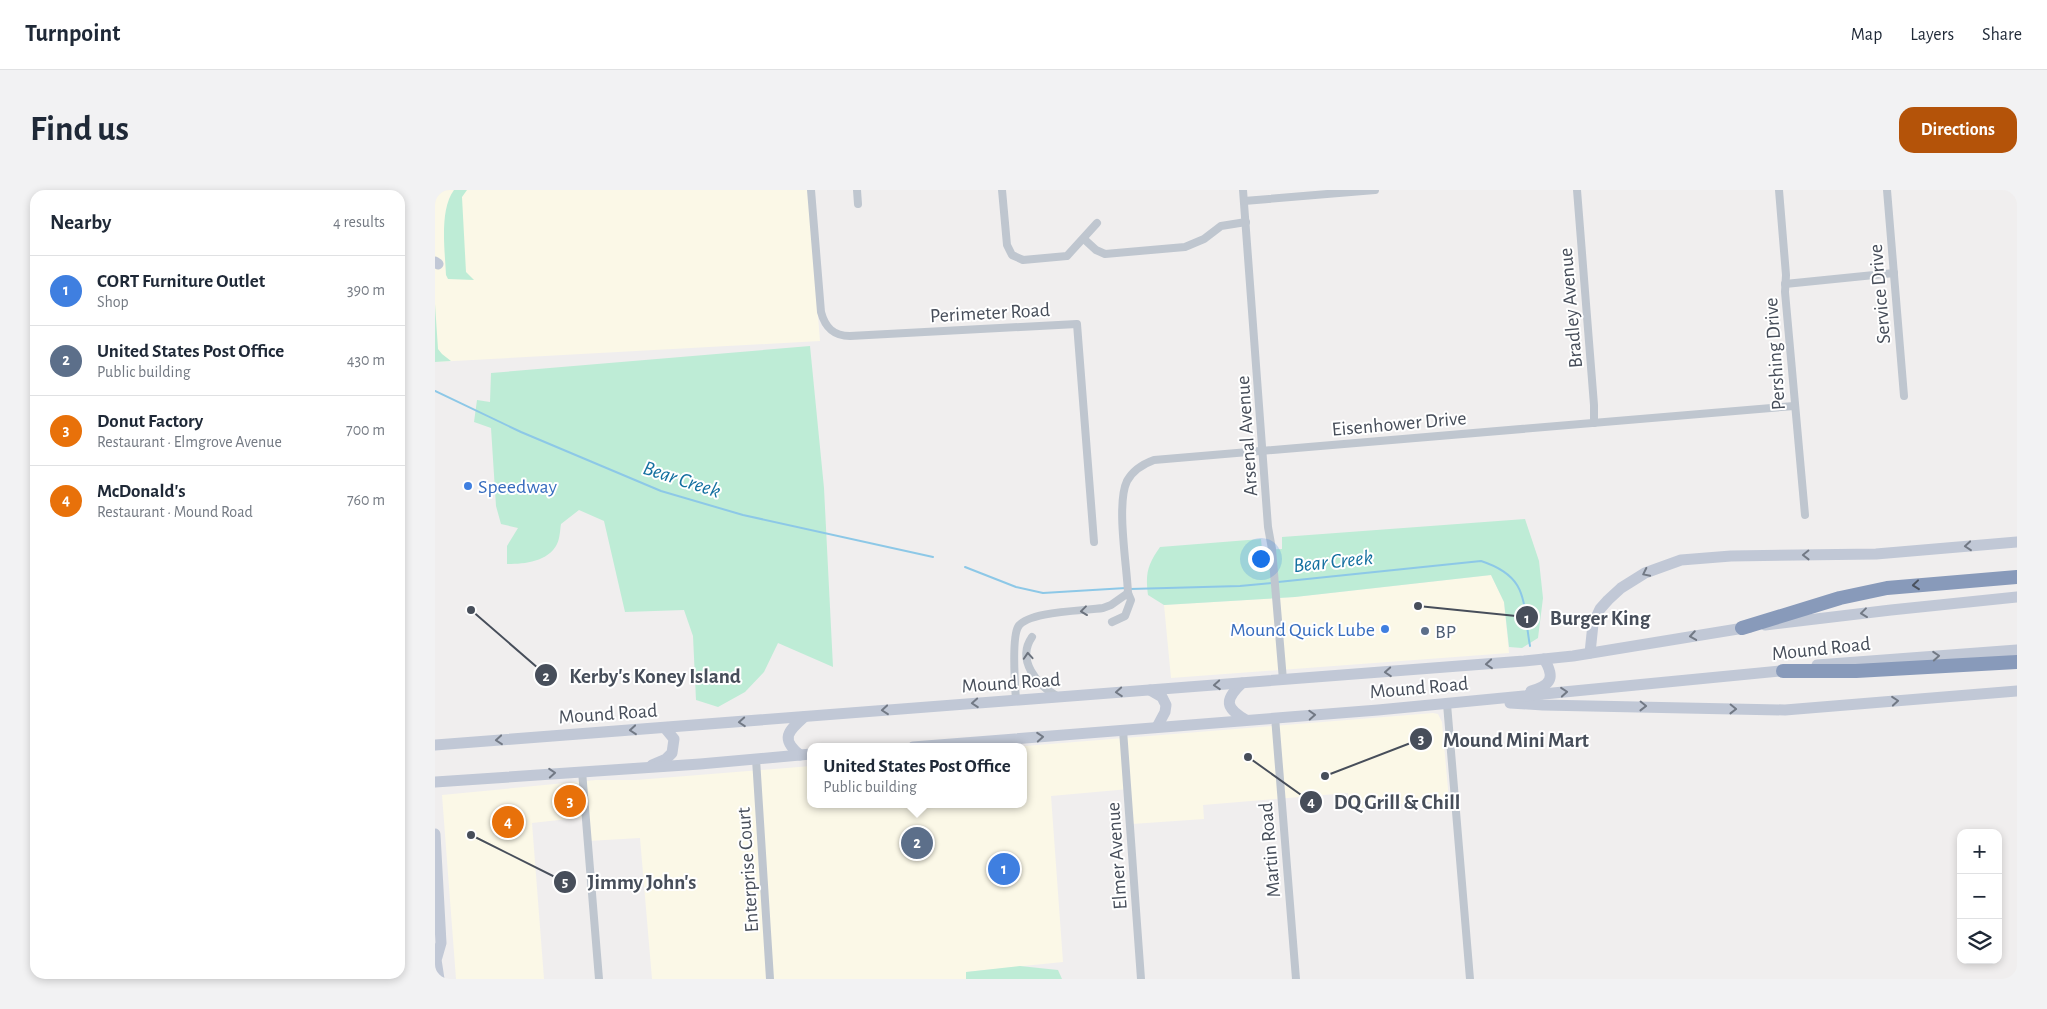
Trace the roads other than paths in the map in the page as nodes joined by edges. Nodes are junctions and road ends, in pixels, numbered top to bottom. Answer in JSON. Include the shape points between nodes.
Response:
{"nodes":[{"id":1,"x":811,"y":190,"type":"edge"},
{"id":2,"x":857,"y":190,"type":"edge"},
{"id":3,"x":1002,"y":190,"type":"edge"},
{"id":4,"x":1243,"y":190,"type":"edge"},
{"id":5,"x":1375,"y":190,"type":"edge"},
{"id":6,"x":1577,"y":190,"type":"edge"},
{"id":7,"x":1779,"y":190,"type":"edge"},
{"id":8,"x":1887,"y":190,"type":"edge"},
{"id":9,"x":1244,"y":201,"type":"junction"},
{"id":10,"x":858,"y":204,"type":"dead end"},
{"id":11,"x":1246,"y":222,"type":"junction"},
{"id":12,"x":1097,"y":223,"type":"dead end"},
{"id":13,"x":1084,"y":239,"type":"junction"},
{"id":14,"x":1894,"y":273,"type":"junction"},
{"id":15,"x":1785,"y":284,"type":"junction"},
{"id":16,"x":1904,"y":396,"type":"dead end"},
{"id":17,"x":1794,"y":406,"type":"junction"},
{"id":18,"x":1594,"y":423,"type":"junction"},
{"id":19,"x":1264,"y":450,"type":"junction"},
{"id":20,"x":1805,"y":515,"type":"dead end"},
{"id":21,"x":1094,"y":542,"type":"dead end"},
{"id":22,"x":2017,"y":542,"type":"edge"},
{"id":23,"x":2017,"y":577,"type":"edge"},
{"id":24,"x":1128,"y":593,"type":"junction"},
{"id":25,"x":2017,"y":597,"type":"edge"},
{"id":26,"x":1112,"y":622,"type":"dead end"},
{"id":27,"x":1741,"y":628,"type":"junction"},
{"id":28,"x":1032,"y":637,"type":"dead end"},
{"id":29,"x":2017,"y":650,"type":"edge"},
{"id":30,"x":1590,"y":653,"type":"junction"},
{"id":31,"x":1544,"y":659,"type":"junction"},
{"id":32,"x":2017,"y":662,"type":"edge"},
{"id":33,"x":1783,"y":671,"type":"junction"},
{"id":34,"x":1283,"y":680,"type":"junction"},
{"id":35,"x":1242,"y":683,"type":"junction"},
{"id":36,"x":1150,"y":690,"type":"junction"},
{"id":37,"x":2017,"y":691,"type":"edge"},
{"id":38,"x":1058,"y":697,"type":"junction"},
{"id":39,"x":1503,"y":698,"type":"junction"},
{"id":40,"x":1016,"y":700,"type":"junction"},
{"id":41,"x":1481,"y":700,"type":"junction"},
{"id":42,"x":1447,"y":704,"type":"junction"},
{"id":43,"x":804,"y":717,"type":"junction"},
{"id":44,"x":1275,"y":718,"type":"junction"},
{"id":45,"x":1246,"y":720,"type":"junction"},
{"id":46,"x":1157,"y":727,"type":"junction"},
{"id":47,"x":665,"y":728,"type":"junction"},
{"id":48,"x":1123,"y":730,"type":"junction"},
{"id":49,"x":962,"y":743,"type":"edge"},
{"id":50,"x":435,"y":745,"type":"edge"},
{"id":51,"x":805,"y":755,"type":"edge"},
{"id":52,"x":756,"y":758,"type":"junction"},
{"id":53,"x":646,"y":767,"type":"junction"},
{"id":54,"x":582,"y":771,"type":"junction"},
{"id":55,"x":435,"y":782,"type":"edge"},
{"id":56,"x":435,"y":834,"type":"edge"},
{"id":57,"x":436,"y":955,"type":"edge"},
{"id":58,"x":439,"y":979,"type":"edge"},
{"id":59,"x":599,"y":979,"type":"edge"},
{"id":60,"x":770,"y":979,"type":"edge"},
{"id":61,"x":1141,"y":979,"type":"edge"},
{"id":62,"x":1296,"y":979,"type":"edge"},
{"id":63,"x":1470,"y":979,"type":"edge"}],
"edges":[{"from":1,"to":21,"type":"street","name":"Perimeter Road","via":[[821,312],[825,324],[834,333],[850,336],[1077,324]]},
{"from":2,"to":10,"type":"street"},
{"from":3,"to":13,"type":"street","via":[[1007,245],[1014,257],[1023,260],[1064,257]]},
{"from":4,"to":9,"type":"street","name":"Arsenal Avenue"},
{"from":5,"to":9,"type":"street"},
{"from":6,"to":18,"type":"street","name":"Bradley Avenue"},
{"from":7,"to":15,"type":"street","name":"Pershing Drive"},
{"from":8,"to":14,"type":"street","name":"Service Drive"},
{"from":9,"to":11,"type":"street","name":"Arsenal Avenue"},
{"from":11,"to":13,"type":"street","via":[[1221,226],[1199,242],[1175,249],[1105,254]]},
{"from":11,"to":19,"type":"street","name":"Arsenal Avenue"},
{"from":12,"to":13,"type":"street"},
{"from":14,"to":15,"type":"street"},
{"from":14,"to":16,"type":"street","name":"Service Drive"},
{"from":15,"to":17,"type":"street","name":"Pershing Drive"},
{"from":17,"to":18,"type":"street","name":"Eisenhower Drive"},
{"from":17,"to":20,"type":"street","name":"Pershing Drive"},
{"from":18,"to":19,"type":"street","name":"Eisenhower Drive"},
{"from":19,"to":24,"type":"street","name":"Eisenhower Drive","via":[[1162,458],[1138,468],[1127,480],[1123,496]]},
{"from":19,"to":34,"type":"street","name":"Arsenal Avenue"},
{"from":22,"to":30,"type":"main road","one_way":true,"via":[[1876,554],[1681,560],[1645,573],[1608,600],[1593,624]]},
{"from":23,"to":27,"type":"highway","one_way":true,"via":[[1887,588]]},
{"from":24,"to":26,"type":"street","name":"Eisenhower Drive","via":[[1131,600],[1128,612],[1122,619]]},
{"from":24,"to":40,"type":"street","one_way":true,"via":[[1103,608],[1035,616],[1022,622],[1015,640]]},
{"from":25,"to":27,"type":"main road","name":"Mound Road","one_way":true},
{"from":27,"to":30,"type":"main road","name":"Mound Road","one_way":true},
{"from":38,"to":28,"type":"street","one_way":true,"via":[[1033,677],[1026,659]]},
{"from":33,"to":29,"type":"main road","name":"Mound Road","one_way":true},
{"from":30,"to":31,"type":"main road","name":"Mound Road"},
{"from":31,"to":34,"type":"main road","name":"Mound Road","one_way":true},
{"from":31,"to":39,"type":"main road","via":[[1550,669],[1548,682],[1541,688]]},
{"from":32,"to":33,"type":"highway","via":[[1856,671]]},
{"from":39,"to":33,"type":"main road","name":"Mound Road","one_way":true},
{"from":34,"to":35,"type":"main road","name":"Mound Road"},
{"from":35,"to":36,"type":"main road","name":"Mound Road","one_way":true},
{"from":35,"to":45,"type":"main road","via":[[1230,697],[1229,704],[1233,713]]},
{"from":36,"to":38,"type":"main road","name":"Mound Road","one_way":true},
{"from":36,"to":46,"type":"main road","via":[[1162,697],[1166,705]]},
{"from":41,"to":37,"type":"main road","name":"Mound Road","one_way":true,"via":[[1543,705],[1785,710]]},
{"from":38,"to":40,"type":"main road","name":"Mound Road"},
{"from":39,"to":41,"type":"main road","name":"Mound Road"},
{"from":40,"to":43,"type":"main road","name":"Mound Road","one_way":true},
{"from":41,"to":42,"type":"main road","name":"Mound Road"},
{"from":44,"to":42,"type":"main road","name":"Mound Road","one_way":true},
{"from":42,"to":63,"type":"street"},
{"from":43,"to":47,"type":"main road","name":"Mound Road","one_way":true},
{"from":43,"to":51,"type":"main road","via":[[792,727],[788,742],[791,748]]},
{"from":44,"to":45,"type":"main road","name":"Mound Road"},
{"from":44,"to":62,"type":"street","name":"Martin Road"},
{"from":45,"to":46,"type":"main road","name":"Mound Road"},
{"from":46,"to":48,"type":"main road","name":"Mound Road"},
{"from":47,"to":50,"type":"main road","name":"Mound Road","one_way":true},
{"from":47,"to":53,"type":"main road","via":[[674,739],[672,753]]},
{"from":49,"to":48,"type":"main road","name":"Mound Road","one_way":true},
{"from":48,"to":61,"type":"street","name":"Elmer Avenue"},
{"from":51,"to":52,"type":"main road"},
{"from":52,"to":53,"type":"main road"},
{"from":52,"to":60,"type":"street","name":"Enterprise Court"},
{"from":53,"to":54,"type":"main road"},
{"from":55,"to":54,"type":"main road","one_way":true},
{"from":54,"to":59,"type":"street"},
{"from":56,"to":57,"type":"main road","via":[[441,943]]},
{"from":57,"to":58,"type":"main road"}]}
